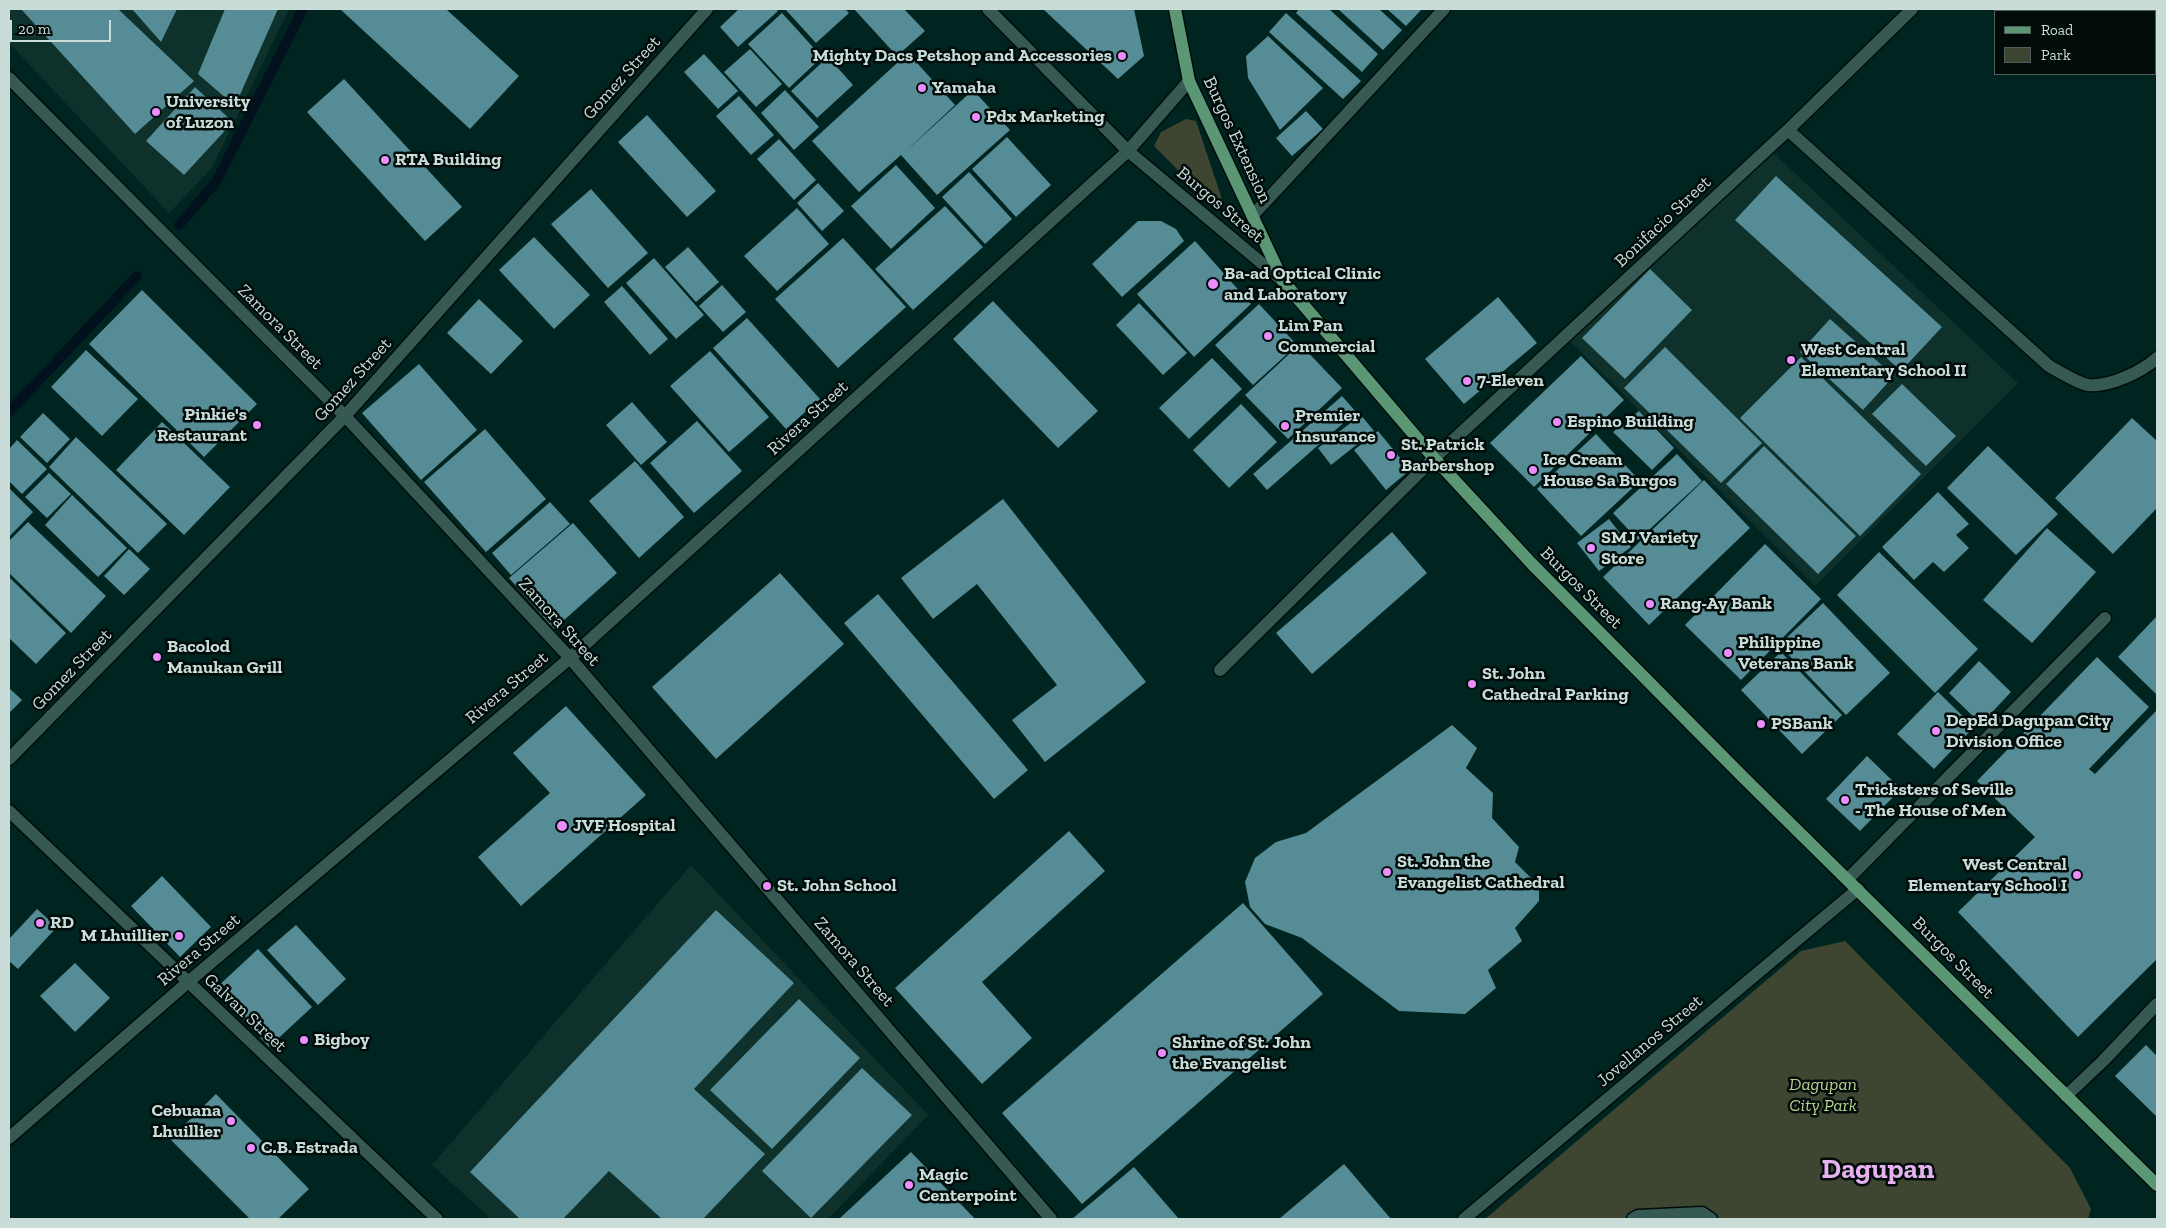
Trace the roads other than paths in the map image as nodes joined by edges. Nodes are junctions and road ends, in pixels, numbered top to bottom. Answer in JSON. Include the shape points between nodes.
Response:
{"nodes":[{"id":1,"x":707,"y":9,"type":"edge"},
{"id":2,"x":988,"y":9,"type":"edge"},
{"id":3,"x":1175,"y":9,"type":"edge"},
{"id":4,"x":1444,"y":9,"type":"edge"},
{"id":5,"x":1912,"y":9,"type":"edge"},
{"id":6,"x":9,"y":78,"type":"edge"},
{"id":7,"x":1189,"y":81,"type":"junction"},
{"id":8,"x":1788,"y":130,"type":"junction"},
{"id":9,"x":1128,"y":151,"type":"junction"},
{"id":10,"x":1253,"y":215,"type":"junction"},
{"id":11,"x":1283,"y":281,"type":"junction"},
{"id":12,"x":2157,"y":358,"type":"edge"},
{"id":13,"x":345,"y":416,"type":"junction"},
{"id":14,"x":1434,"y":458,"type":"junction"},
{"id":15,"x":2105,"y":618,"type":"dead end"},
{"id":16,"x":570,"y":658,"type":"junction"},
{"id":17,"x":1220,"y":670,"type":"dead end"},
{"id":18,"x":9,"y":760,"type":"edge"},
{"id":19,"x":9,"y":811,"type":"edge"},
{"id":20,"x":1848,"y":880,"type":"junction"},
{"id":21,"x":1858,"y":889,"type":"junction"},
{"id":22,"x":187,"y":983,"type":"junction"},
{"id":23,"x":2157,"y":1004,"type":"edge"},
{"id":24,"x":2066,"y":1096,"type":"junction"},
{"id":25,"x":9,"y":1138,"type":"edge"},
{"id":26,"x":2157,"y":1185,"type":"edge"},
{"id":27,"x":437,"y":1219,"type":"edge"},
{"id":28,"x":1050,"y":1219,"type":"edge"},
{"id":29,"x":1464,"y":1219,"type":"edge"},
{"id":30,"x":1633,"y":1219,"type":"edge"},
{"id":31,"x":1711,"y":1219,"type":"edge"}],
"edges":[{"from":1,"to":13,"type":"street","name":"Gomez Street"},
{"from":2,"to":9,"type":"street","name":"Burgos Street"},
{"from":3,"to":7,"type":"main road","name":"Burgos Extension"},
{"from":4,"to":10,"type":"street"},
{"from":5,"to":8,"type":"street","name":"Bonifacio Street"},
{"from":6,"to":13,"type":"street","name":"Zamora Street"},
{"from":7,"to":9,"type":"street","name":"Rivera Street"},
{"from":7,"to":10,"type":"main road","name":"Burgos Extension"},
{"from":8,"to":12,"type":"street","via":[[2049,366],[2087,385],[2122,379]]},
{"from":8,"to":14,"type":"street","name":"Bonifacio Street"},
{"from":9,"to":11,"type":"street","name":"Burgos Street"},
{"from":9,"to":16,"type":"street","name":"Rivera Street"},
{"from":10,"to":11,"type":"main road","name":"Burgos Extension"},
{"from":11,"to":14,"type":"main road","name":"Burgos Street"},
{"from":13,"to":16,"type":"street","name":"Zamora Street"},
{"from":13,"to":18,"type":"street","name":"Gomez Street"},
{"from":14,"to":17,"type":"street","name":"Bonifacio Street"},
{"from":14,"to":20,"type":"main road","name":"Burgos Street","via":[[1532,564]]},
{"from":15,"to":20,"type":"street"},
{"from":16,"to":22,"type":"street","name":"Rivera Street"},
{"from":16,"to":28,"type":"street","name":"Zamora Street"},
{"from":19,"to":22,"type":"street","name":"Galvan Street"},
{"from":20,"to":21,"type":"main road","name":"Burgos Street"},
{"from":21,"to":24,"type":"main road","name":"Burgos Street"},
{"from":21,"to":29,"type":"street","name":"Jovellanos Street"},
{"from":22,"to":25,"type":"street","name":"Rivera Street"},
{"from":22,"to":27,"type":"street","name":"Galvan Street"},
{"from":23,"to":24,"type":"street"},
{"from":24,"to":26,"type":"main road","name":"Burgos Street"},
{"from":30,"to":31,"type":"street","via":[[1638,1216],[1702,1213]]}]}
